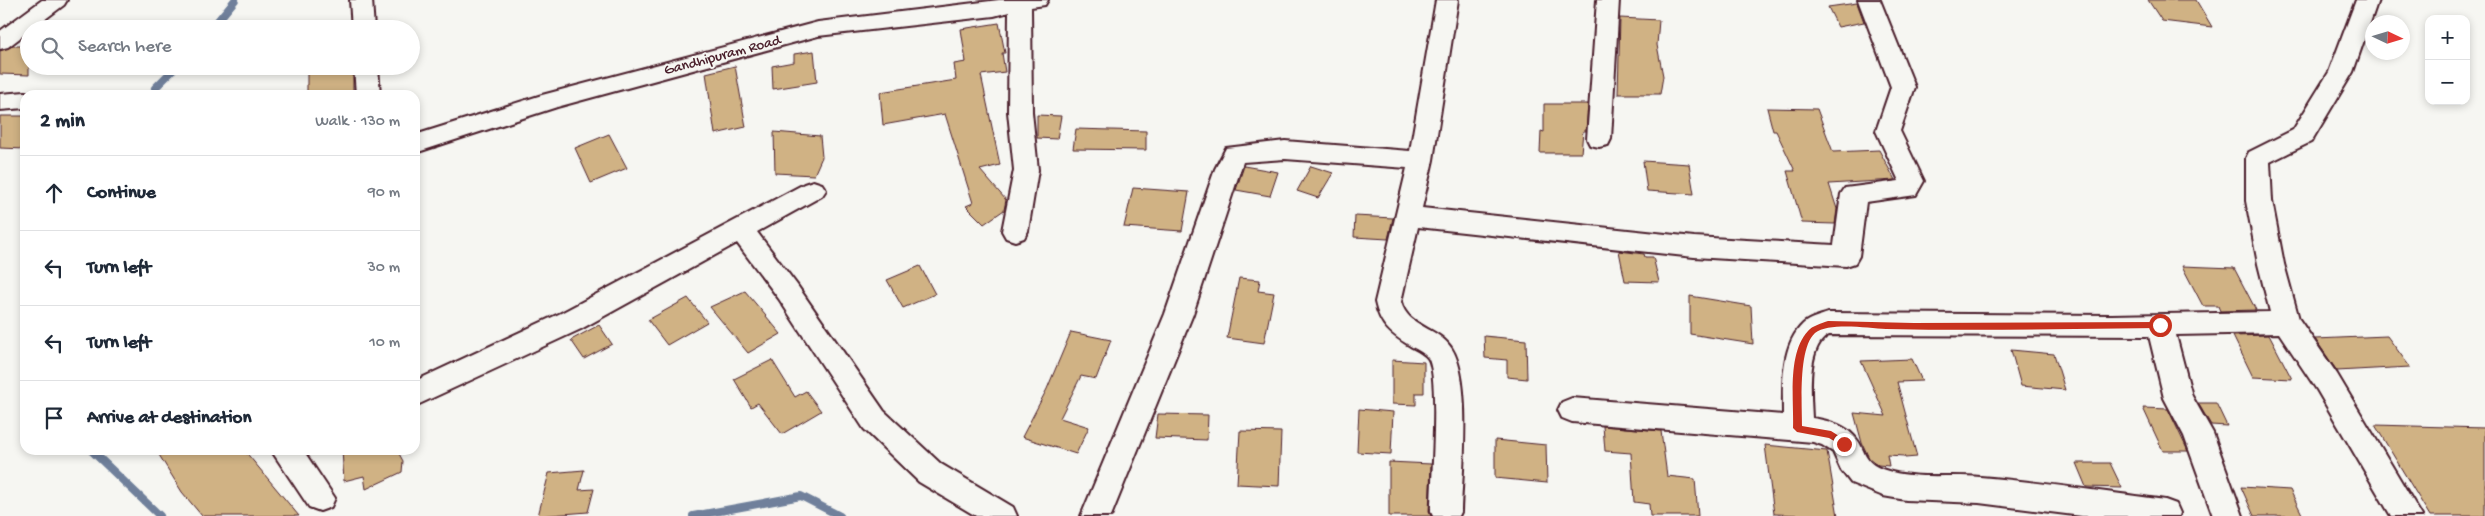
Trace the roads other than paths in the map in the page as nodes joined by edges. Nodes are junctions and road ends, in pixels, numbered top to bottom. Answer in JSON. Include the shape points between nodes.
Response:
{"nodes":[{"id":1,"x":56,"y":0,"type":"edge"},
{"id":2,"x":361,"y":0,"type":"edge"},
{"id":3,"x":1026,"y":0,"type":"edge"},
{"id":4,"x":1447,"y":0,"type":"edge"},
{"id":5,"x":1608,"y":0,"type":"edge"},
{"id":6,"x":1869,"y":0,"type":"edge"},
{"id":7,"x":2367,"y":0,"type":"edge"},
{"id":8,"x":29,"y":20,"type":"edge"},
{"id":9,"x":362,"y":20,"type":"edge"},
{"id":10,"x":20,"y":27,"type":"edge"},
{"id":11,"x":0,"y":42,"type":"edge"},
{"id":12,"x":367,"y":75,"type":"edge"},
{"id":13,"x":368,"y":90,"type":"edge"},
{"id":14,"x":20,"y":100,"type":"edge"},
{"id":15,"x":0,"y":102,"type":"edge"},
{"id":16,"x":1599,"y":139,"type":"dead end"},
{"id":17,"x":420,"y":142,"type":"edge"},
{"id":18,"x":1421,"y":160,"type":"junction"},
{"id":19,"x":814,"y":190,"type":"dead end"},
{"id":20,"x":1407,"y":216,"type":"junction"},
{"id":21,"x":741,"y":230,"type":"junction"},
{"id":22,"x":1015,"y":231,"type":"dead end"},
{"id":23,"x":2286,"y":322,"type":"junction"},
{"id":24,"x":2160,"y":325,"type":"junction"},
{"id":25,"x":420,"y":392,"type":"edge"},
{"id":26,"x":1572,"y":410,"type":"dead end"},
{"id":27,"x":1797,"y":428,"type":"junction"},
{"id":28,"x":290,"y":455,"type":"edge"},
{"id":29,"x":320,"y":498,"type":"dead end"},
{"id":30,"x":1446,"y":512,"type":"dead end"},
{"id":31,"x":2165,"y":513,"type":"dead end"},
{"id":32,"x":1002,"y":516,"type":"edge"},
{"id":33,"x":1096,"y":516,"type":"edge"},
{"id":34,"x":2228,"y":516,"type":"edge"},
{"id":35,"x":2407,"y":516,"type":"edge"}],
"edges":[{"from":1,"to":8,"type":"street"},
{"from":2,"to":9,"type":"street"},
{"from":3,"to":17,"type":"street","name":"Gandhipuram Road","via":[[994,9],[818,30],[550,101]]},
{"from":3,"to":22,"type":"street","via":[[1020,112],[1026,170]]},
{"from":4,"to":18,"type":"street"},
{"from":5,"to":16,"type":"street"},
{"from":6,"to":20,"type":"street","via":[[1903,87],[1888,130],[1912,181],[1908,189],[1854,194],[1846,256],[1694,247]]},
{"from":7,"to":23,"type":"street","via":[[2341,72],[2302,136],[2258,158],[2258,201]]},
{"from":10,"to":11,"type":"street"},
{"from":12,"to":13,"type":"street"},
{"from":14,"to":15,"type":"street"},
{"from":18,"to":20,"type":"street"},
{"from":18,"to":33,"type":"street","via":[[1285,150],[1235,154],[1227,169],[1179,314]]},
{"from":19,"to":21,"type":"street"},
{"from":20,"to":30,"type":"street","via":[[1388,302],[1389,314],[1397,325],[1442,356],[1448,378]]},
{"from":21,"to":25,"type":"street","via":[[571,321]]},
{"from":21,"to":32,"type":"street","via":[[788,292],[874,420],[930,473]]},
{"from":23,"to":24,"type":"street"},
{"from":23,"to":35,"type":"street","via":[[2327,382]]},
{"from":24,"to":27,"type":"street","via":[[1828,324],[1812,331],[1803,344]]},
{"from":24,"to":34,"type":"street","via":[[2178,398],[2198,432]]},
{"from":26,"to":27,"type":"street"},
{"from":27,"to":31,"type":"street","via":[[1831,435],[1844,444],[1851,461],[1862,474],[1883,484],[1978,490]]},
{"from":28,"to":29,"type":"street"}]}
